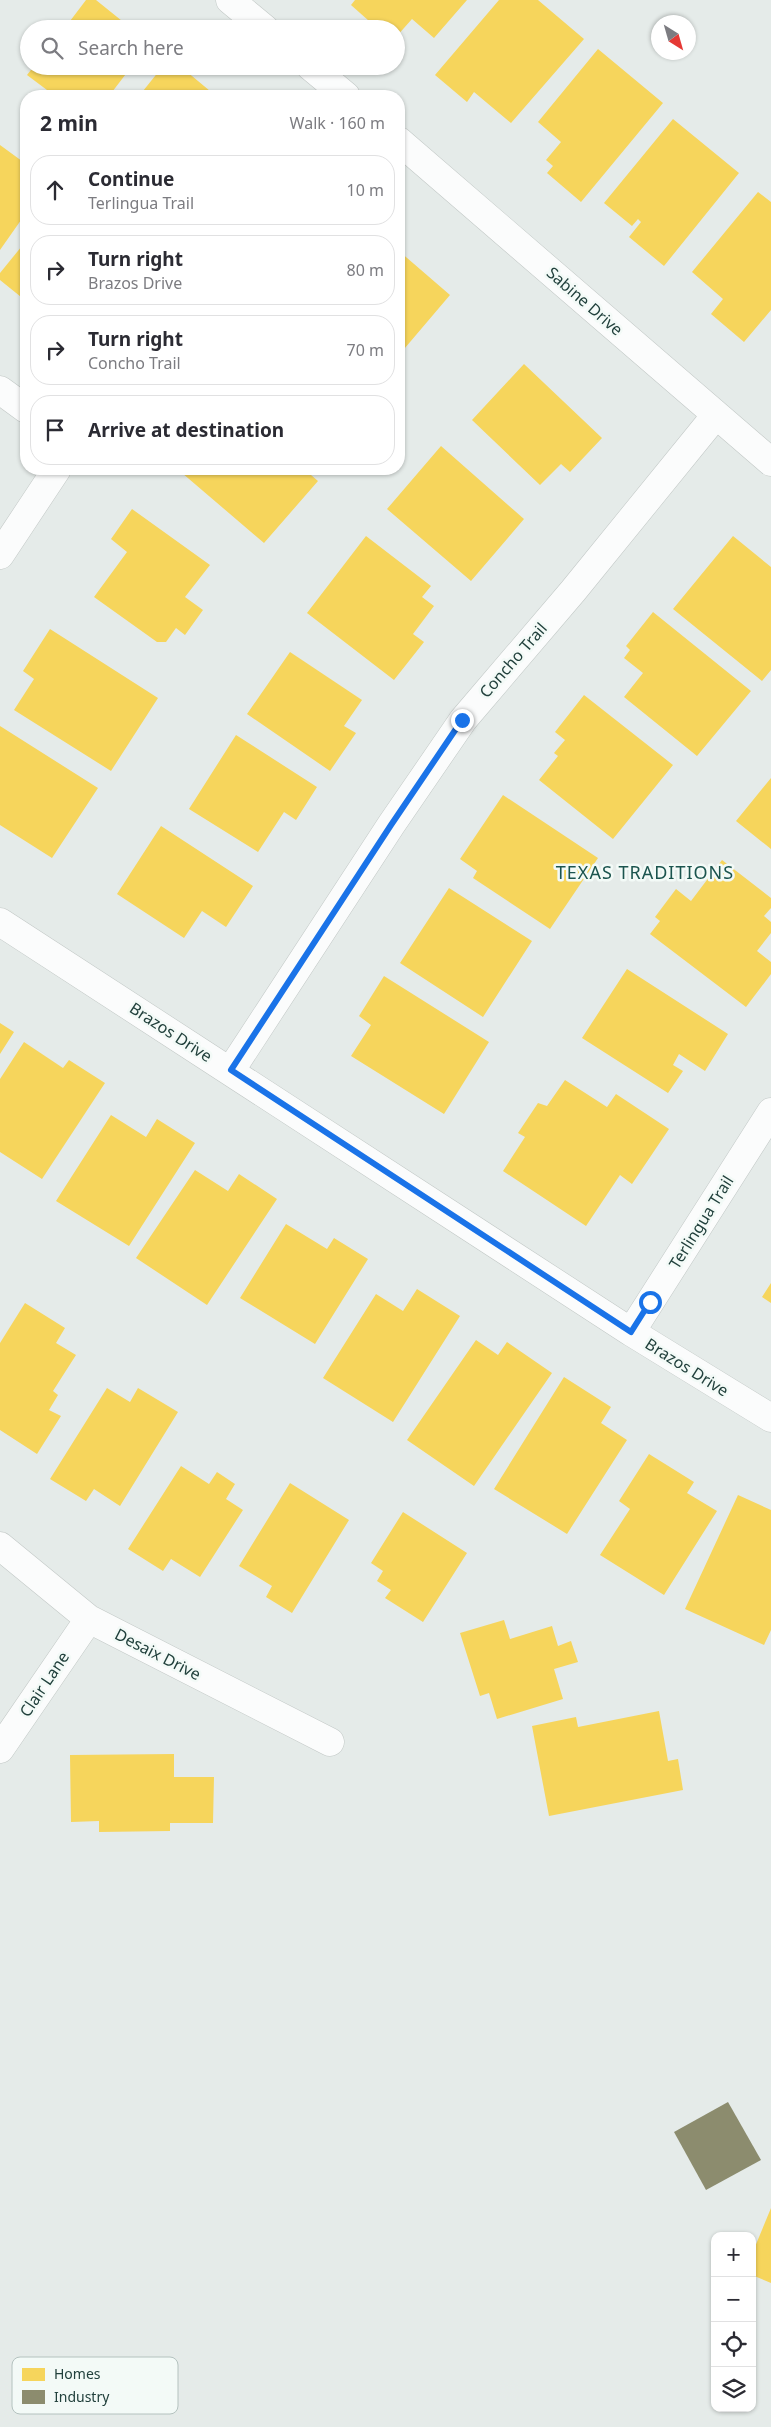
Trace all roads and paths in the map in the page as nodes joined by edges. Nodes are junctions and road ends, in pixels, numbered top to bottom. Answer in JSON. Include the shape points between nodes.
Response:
{"nodes":[{"id":1,"x":230,"y":0,"type":"edge"},
{"id":2,"x":253,"y":20,"type":"edge"},
{"id":3,"x":321,"y":75,"type":"edge"},
{"id":4,"x":339,"y":90,"type":"edge"},
{"id":5,"x":405,"y":146,"type":"edge"},
{"id":6,"x":0,"y":390,"type":"edge"},
{"id":7,"x":20,"y":405,"type":"edge"},
{"id":8,"x":716,"y":415,"type":"junction"},
{"id":9,"x":771,"y":462,"type":"edge"},
{"id":10,"x":53,"y":475,"type":"edge"},
{"id":11,"x":0,"y":555,"type":"edge"},
{"id":12,"x":0,"y":922,"type":"edge"},
{"id":13,"x":231,"y":1070,"type":"junction"},
{"id":14,"x":771,"y":1112,"type":"edge"},
{"id":15,"x":631,"y":1332,"type":"junction"},
{"id":16,"x":771,"y":1418,"type":"edge"},
{"id":17,"x":0,"y":1546,"type":"edge"},
{"id":18,"x":89,"y":1619,"type":"junction"},
{"id":19,"x":330,"y":1742,"type":"dead end"},
{"id":20,"x":0,"y":1749,"type":"edge"}],
"edges":[{"from":1,"to":2,"type":"street"},
{"from":3,"to":4,"type":"street"},
{"from":5,"to":8,"type":"street","name":"Sabine Drive"},
{"from":6,"to":7,"type":"street"},
{"from":8,"to":9,"type":"street","name":"Sabine Drive"},
{"from":8,"to":13,"type":"street","name":"Concho Trail","via":[[573,591],[462,720]]},
{"from":10,"to":11,"type":"street"},
{"from":12,"to":13,"type":"street","name":"Brazos Drive"},
{"from":13,"to":15,"type":"street","name":"Brazos Drive"},
{"from":14,"to":15,"type":"street","name":"Terlingua Trail"},
{"from":15,"to":16,"type":"street","name":"Brazos Drive"},
{"from":17,"to":18,"type":"street","name":"Desaix Drive"},
{"from":18,"to":19,"type":"street","name":"Desaix Drive"},
{"from":18,"to":20,"type":"street","name":"Clair Lane"}]}
